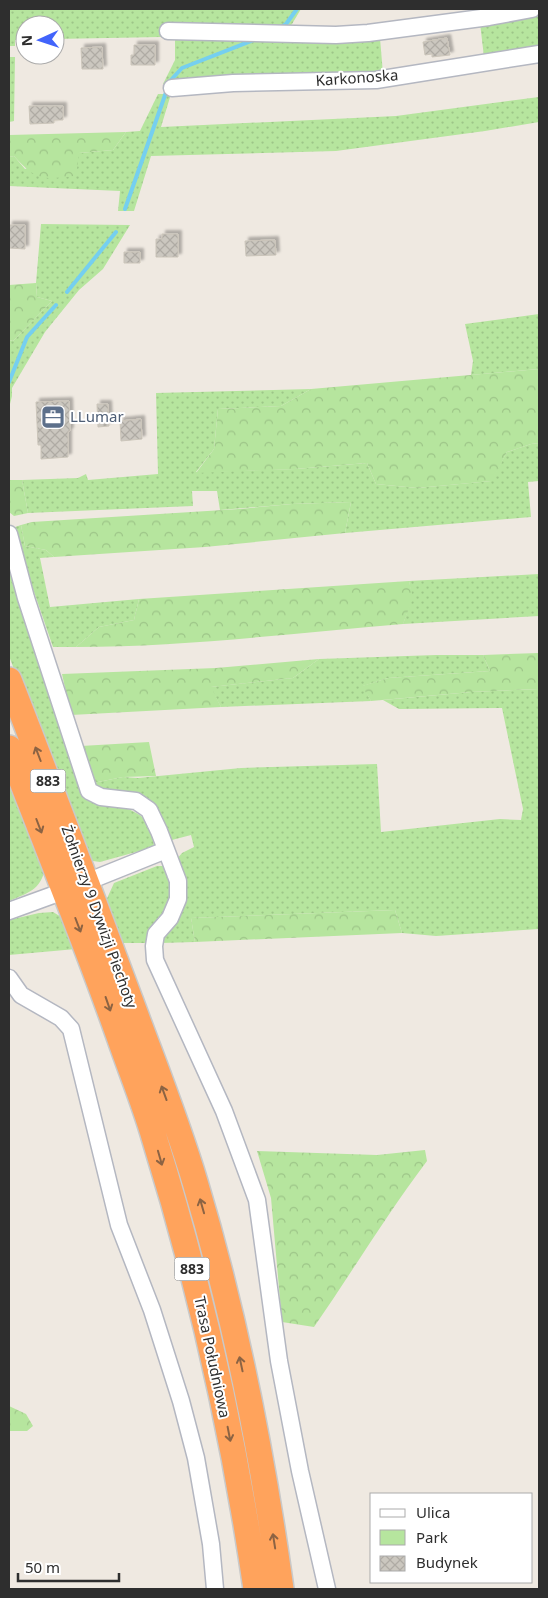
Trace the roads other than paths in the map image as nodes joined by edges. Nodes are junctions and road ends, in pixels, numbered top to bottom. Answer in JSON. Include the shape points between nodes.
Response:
{"nodes":[{"id":1,"x":532,"y":9,"type":"edge"},
{"id":2,"x":168,"y":31,"type":"dead end"},
{"id":3,"x":539,"y":54,"type":"edge"},
{"id":4,"x":172,"y":88,"type":"dead end"},
{"id":5,"x":9,"y":534,"type":"edge"},
{"id":6,"x":9,"y":680,"type":"edge"},
{"id":7,"x":9,"y":748,"type":"edge"},
{"id":8,"x":166,"y":850,"type":"junction"},
{"id":9,"x":76,"y":886,"type":"junction"},
{"id":10,"x":9,"y":911,"type":"edge"},
{"id":11,"x":90,"y":958,"type":"joint"},
{"id":12,"x":9,"y":978,"type":"edge"},
{"id":13,"x":187,"y":1155,"type":"joint"},
{"id":14,"x":216,"y":1589,"type":"edge"},
{"id":15,"x":256,"y":1589,"type":"edge"},
{"id":16,"x":281,"y":1589,"type":"edge"},
{"id":17,"x":327,"y":1589,"type":"edge"}],
"edges":[{"from":1,"to":2,"type":"street","via":[[336,35]]},
{"from":3,"to":4,"type":"street","name":"Karkonoska","via":[[376,80],[233,83]]},
{"from":5,"to":8,"type":"street","via":[[26,598],[89,791],[101,797],[136,801],[148,810]]},
{"from":9,"to":6,"type":"highway","name":"Żołnierzy 9 Dywizji Piechoty","number":"883","one_way":true},
{"from":7,"to":9,"type":"highway","name":"Żołnierzy 9 Dywizji Piechoty","number":"883","one_way":true},
{"from":8,"to":9,"type":"street"},
{"from":8,"to":17,"type":"street","via":[[178,881],[178,899],[170,918],[156,934],[156,960],[224,1112],[257,1200],[280,1361],[300,1471]]},
{"from":9,"to":10,"type":"street"},
{"from":9,"to":11,"type":"highway","name":"Żołnierzy 9 Dywizji Piechoty","number":"883","one_way":true},
{"from":13,"to":9,"type":"highway","name":"Żołnierzy 9 Dywizji Piechoty","number":"883","one_way":true},
{"from":11,"to":15,"type":"highway","name":"Trasa Południowa","number":"883","one_way":true,"via":[[154,1136],[188,1253],[217,1376]]},
{"from":12,"to":14,"type":"street","via":[[21,995],[61,1018],[70,1028],[119,1225],[152,1310],[196,1458]]},
{"from":16,"to":13,"type":"highway","name":"Trasa Południowa","number":"883","one_way":true,"via":[[264,1472],[239,1352]]}]}
